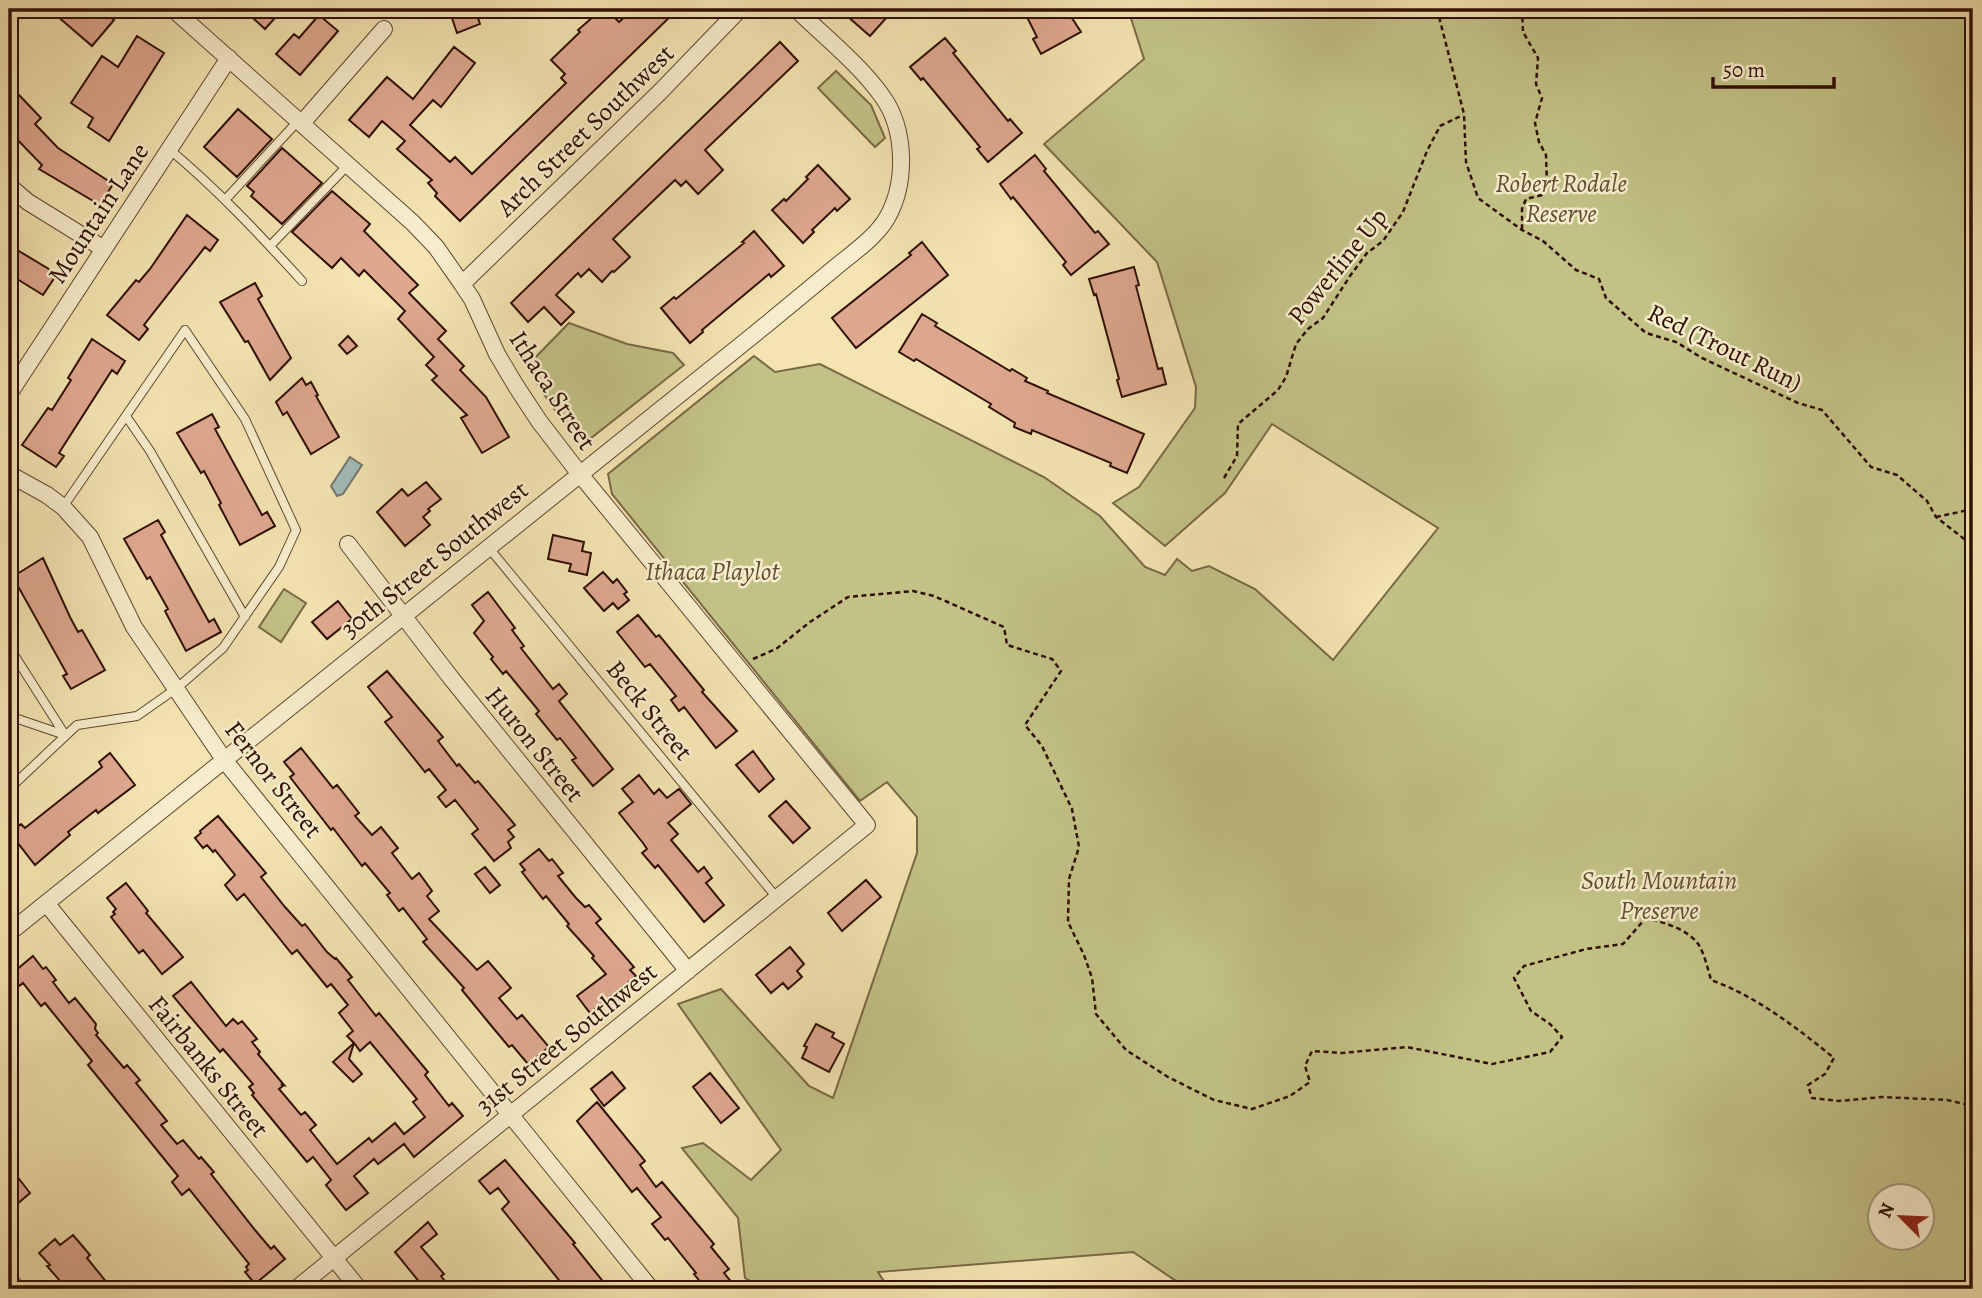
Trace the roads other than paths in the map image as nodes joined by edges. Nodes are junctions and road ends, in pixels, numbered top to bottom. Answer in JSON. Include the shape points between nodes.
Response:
{"nodes":[{"id":1,"x":173,"y":9,"type":"edge"},
{"id":2,"x":740,"y":9,"type":"edge"},
{"id":3,"x":796,"y":9,"type":"edge"},
{"id":4,"x":384,"y":29,"type":"dead end"},
{"id":5,"x":229,"y":58,"type":"junction"},
{"id":6,"x":300,"y":122,"type":"junction"},
{"id":7,"x":169,"y":149,"type":"junction"},
{"id":8,"x":348,"y":165,"type":"junction"},
{"id":9,"x":9,"y":186,"type":"edge"},
{"id":10,"x":225,"y":200,"type":"junction"},
{"id":11,"x":270,"y":246,"type":"junction"},
{"id":12,"x":104,"y":249,"type":"junction"},
{"id":13,"x":302,"y":281,"type":"dead end"},
{"id":14,"x":462,"y":284,"type":"junction"},
{"id":15,"x":9,"y":394,"type":"edge"},
{"id":16,"x":126,"y":416,"type":"junction"},
{"id":17,"x":579,"y":473,"type":"junction"},
{"id":18,"x":9,"y":474,"type":"edge"},
{"id":19,"x":64,"y":507,"type":"junction"},
{"id":20,"x":348,"y":544,"type":"dead end"},
{"id":21,"x":489,"y":548,"type":"junction"},
{"id":22,"x":245,"y":617,"type":"junction"},
{"id":23,"x":402,"y":617,"type":"junction"},
{"id":24,"x":9,"y":647,"type":"edge"},
{"id":25,"x":177,"y":688,"type":"junction"},
{"id":26,"x":9,"y":716,"type":"edge"},
{"id":27,"x":65,"y":734,"type":"junction"},
{"id":28,"x":225,"y":761,"type":"junction"},
{"id":29,"x":9,"y":789,"type":"edge"},
{"id":30,"x":867,"y":825,"type":"joint"},
{"id":31,"x":778,"y":898,"type":"junction"},
{"id":32,"x":46,"y":903,"type":"junction"},
{"id":33,"x":9,"y":933,"type":"edge"},
{"id":34,"x":688,"y":971,"type":"junction"},
{"id":35,"x":510,"y":1116,"type":"junction"},
{"id":36,"x":334,"y":1258,"type":"junction"},
{"id":37,"x":9,"y":1279,"type":"edge"},
{"id":38,"x":17,"y":1289,"type":"edge"},
{"id":39,"x":296,"y":1289,"type":"edge"},
{"id":40,"x":359,"y":1289,"type":"edge"},
{"id":41,"x":651,"y":1289,"type":"edge"}],
"edges":[{"from":1,"to":5,"type":"street","name":"Ithaca Street"},
{"from":2,"to":14,"type":"street","name":"Arch Street Southwest"},
{"from":3,"to":17,"type":"street","name":"30th Street Southwest","via":[[862,73],[893,114],[902,157],[899,186],[887,220],[855,251]]},
{"from":4,"to":6,"type":"street"},
{"from":5,"to":6,"type":"street","name":"Ithaca Street"},
{"from":5,"to":7,"type":"street","name":"Mountain Lane"},
{"from":6,"to":8,"type":"street","name":"Ithaca Street"},
{"from":6,"to":10,"type":"lane"},
{"from":7,"to":10,"type":"lane"},
{"from":7,"to":12,"type":"street","name":"Mountain Lane"},
{"from":8,"to":11,"type":"lane"},
{"from":8,"to":14,"type":"street","name":"Ithaca Street","via":[[436,247]]},
{"from":9,"to":12,"type":"street"},
{"from":10,"to":11,"type":"lane"},
{"from":11,"to":13,"type":"lane"},
{"from":12,"to":15,"type":"street","name":"Mountain Lane"},
{"from":14,"to":17,"type":"street","name":"Ithaca Street","via":[[516,386]]},
{"from":16,"to":19,"type":"lane"},
{"from":16,"to":22,"type":"lane"},
{"from":16,"to":22,"type":"lane","via":[[185,330],[245,419],[296,530],[279,568]]},
{"from":17,"to":21,"type":"street","name":"30th Street Southwest"},
{"from":17,"to":30,"type":"street","name":"Ithaca Street"},
{"from":18,"to":19,"type":"street","name":"Fernor Street"},
{"from":19,"to":25,"type":"street","name":"Fernor Street","via":[[90,537],[134,626]]},
{"from":20,"to":23,"type":"street","name":"Huron Street"},
{"from":21,"to":23,"type":"street","name":"30th Street Southwest"},
{"from":21,"to":31,"type":"lane","name":"Beck Street"},
{"from":22,"to":25,"type":"lane","via":[[223,648]]},
{"from":23,"to":28,"type":"street","name":"30th Street Southwest"},
{"from":23,"to":34,"type":"street","name":"Huron Street"},
{"from":24,"to":27,"type":"lane"},
{"from":25,"to":27,"type":"lane","via":[[137,716],[78,725]]},
{"from":25,"to":28,"type":"street","name":"Fernor Street"},
{"from":26,"to":27,"type":"lane"},
{"from":27,"to":29,"type":"lane"},
{"from":28,"to":32,"type":"street","name":"30th Street Southwest"},
{"from":28,"to":35,"type":"street","name":"Fernor Street"},
{"from":30,"to":31,"type":"street","name":"31st Street Southwest"},
{"from":31,"to":34,"type":"street","name":"31st Street Southwest"},
{"from":32,"to":33,"type":"street","name":"30th Street Southwest"},
{"from":32,"to":36,"type":"street","name":"Fairbanks Street"},
{"from":34,"to":35,"type":"street","name":"31st Street Southwest"},
{"from":35,"to":36,"type":"street","name":"31st Street Southwest"},
{"from":35,"to":41,"type":"street","name":"Fernor Street"},
{"from":36,"to":39,"type":"street","name":"31st Street Southwest"},
{"from":36,"to":40,"type":"street","name":"Fairbanks Street"},
{"from":37,"to":38,"type":"street"}]}
